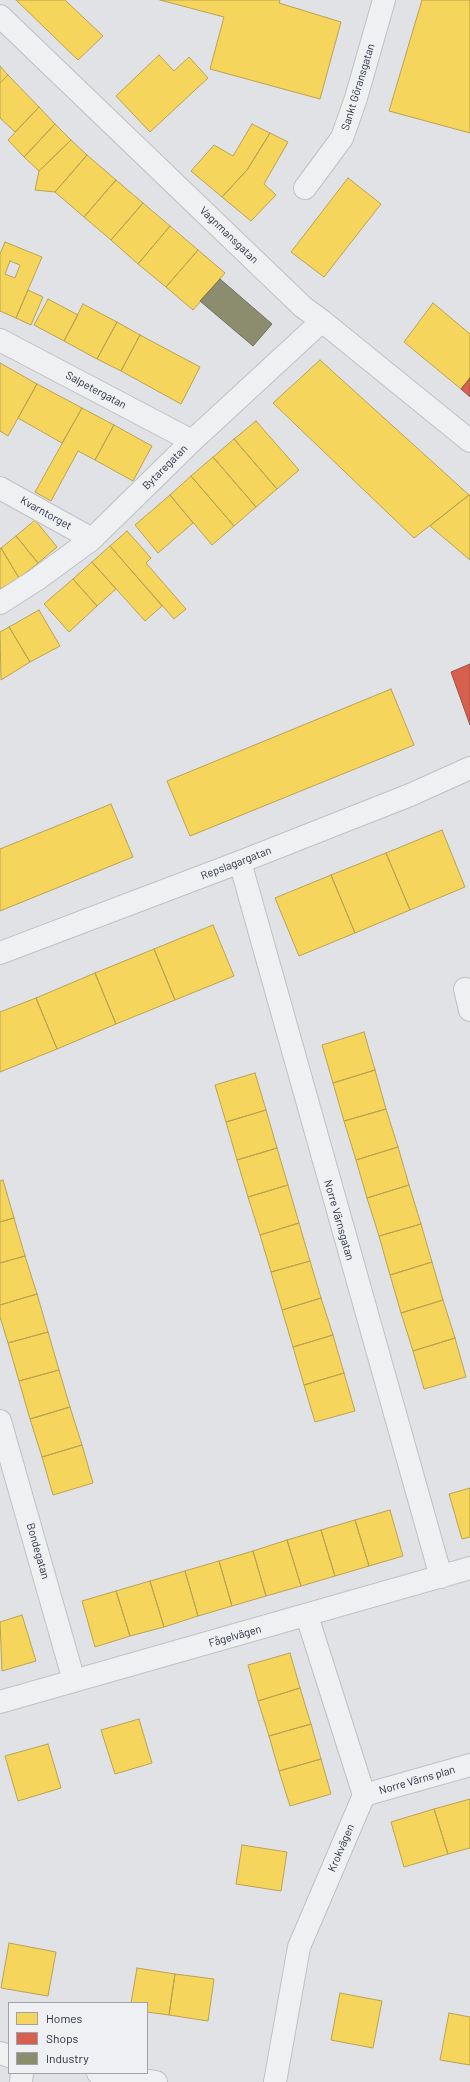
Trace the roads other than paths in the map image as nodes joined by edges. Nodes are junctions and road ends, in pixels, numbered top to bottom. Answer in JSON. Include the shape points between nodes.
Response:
{"nodes":[{"id":1,"x":384,"y":0,"type":"edge"},
{"id":2,"x":0,"y":16,"type":"edge"},
{"id":3,"x":306,"y":188,"type":"dead end"},
{"id":4,"x":322,"y":321,"type":"junction"},
{"id":5,"x":0,"y":340,"type":"edge"},
{"id":6,"x":192,"y":441,"type":"junction"},
{"id":7,"x":470,"y":441,"type":"edge"},
{"id":8,"x":0,"y":488,"type":"edge"},
{"id":9,"x":92,"y":539,"type":"junction"},
{"id":10,"x":0,"y":603,"type":"edge"},
{"id":11,"x":470,"y":768,"type":"edge"},
{"id":12,"x":240,"y":862,"type":"junction"},
{"id":13,"x":0,"y":952,"type":"edge"},
{"id":14,"x":0,"y":1421,"type":"edge"},
{"id":15,"x":470,"y":1568,"type":"edge"},
{"id":16,"x":441,"y":1577,"type":"junction"},
{"id":17,"x":307,"y":1616,"type":"junction"},
{"id":18,"x":74,"y":1681,"type":"junction"},
{"id":19,"x":0,"y":1702,"type":"edge"},
{"id":20,"x":470,"y":1765,"type":"edge"},
{"id":21,"x":364,"y":1795,"type":"junction"},
{"id":22,"x":104,"y":2074,"type":"edge"},
{"id":23,"x":156,"y":2082,"type":"edge"},
{"id":24,"x":275,"y":2082,"type":"edge"}],
"edges":[{"from":1,"to":3,"type":"street","name":"Sankt Göransgatan","via":[[342,138]]},
{"from":2,"to":4,"type":"street","name":"Vagnmansgatan","via":[[303,307]]},
{"from":4,"to":6,"type":"street","name":"Bytaregatan"},
{"from":4,"to":7,"type":"street","name":"Vagnmansgatan"},
{"from":5,"to":6,"type":"street","name":"Salpetergatan"},
{"from":6,"to":9,"type":"street","name":"Bytaregatan"},
{"from":8,"to":9,"type":"street","name":"Kvarntorget"},
{"from":9,"to":10,"type":"street","name":"Bytaregatan"},
{"from":11,"to":12,"type":"street","name":"Repslagargatan","via":[[410,795]]},
{"from":12,"to":13,"type":"street","name":"Repslagargatan"},
{"from":12,"to":16,"type":"street","name":"Norre Värnsgatan"},
{"from":14,"to":18,"type":"street","name":"Bondegatan"},
{"from":15,"to":16,"type":"street","name":"Fågelvägen"},
{"from":16,"to":17,"type":"street","name":"Fågelvägen"},
{"from":17,"to":18,"type":"street","name":"Fågelvägen"},
{"from":17,"to":21,"type":"street"},
{"from":18,"to":19,"type":"street","name":"Fågelvägen"},
{"from":20,"to":21,"type":"street","name":"Norre Värns plan"},
{"from":21,"to":24,"type":"street","name":"Krokvägen","via":[[299,1947]]},
{"from":22,"to":23,"type":"street"}]}
